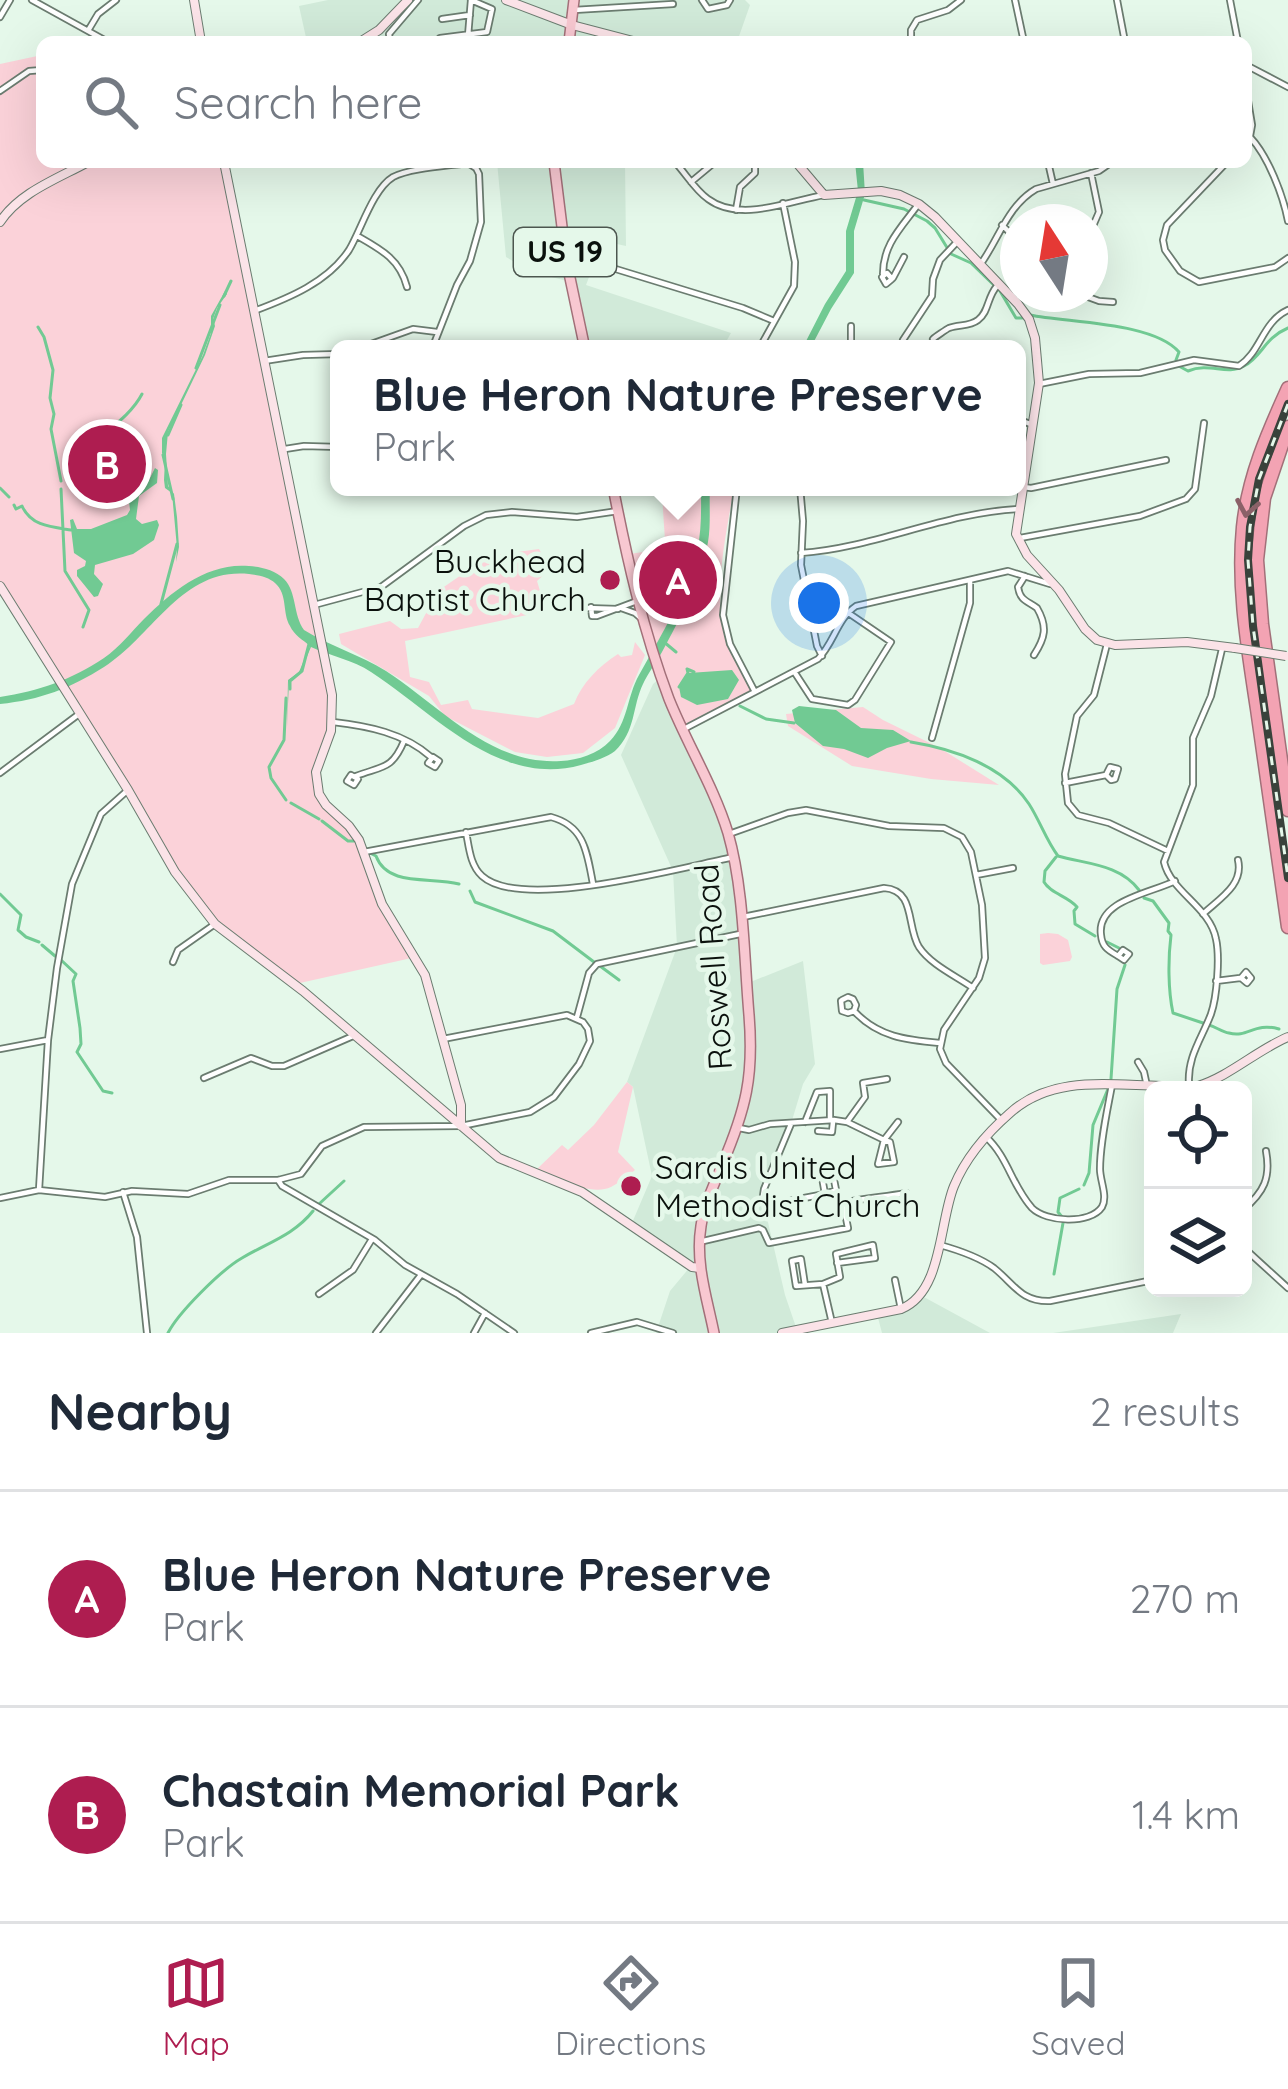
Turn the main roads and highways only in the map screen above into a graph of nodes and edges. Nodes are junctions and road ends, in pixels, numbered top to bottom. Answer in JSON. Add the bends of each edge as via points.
{"nodes":[{"id":1,"x":574,"y":5,"type":"edge"},
{"id":2,"x":570,"y":36,"type":"edge"},
{"id":3,"x":555,"y":168,"type":"edge"},
{"id":4,"x":583,"y":340,"type":"edge"},
{"id":5,"x":1286,"y":392,"type":"edge"},
{"id":6,"x":1288,"y":428,"type":"edge"},
{"id":7,"x":614,"y":496,"type":"edge"},
{"id":8,"x":1288,"y":810,"type":"edge"},
{"id":9,"x":1288,"y":927,"type":"edge"},
{"id":10,"x":712,"y":1333,"type":"edge"}],
"edges":[{"from":1,"to":2,"type":"main road"},
{"from":3,"to":4,"type":"main road","number":"US 19"},
{"from":5,"to":9,"type":"highway","one_way":true,"via":[[1248,494],[1241,577]]},
{"from":6,"to":8,"type":"highway","via":[[1264,498],[1258,576]]},
{"from":7,"to":10,"type":"main road","name":"Roswell Road","via":[[657,664],[734,857],[752,1055],[748,1092],[699,1242]]}]}
